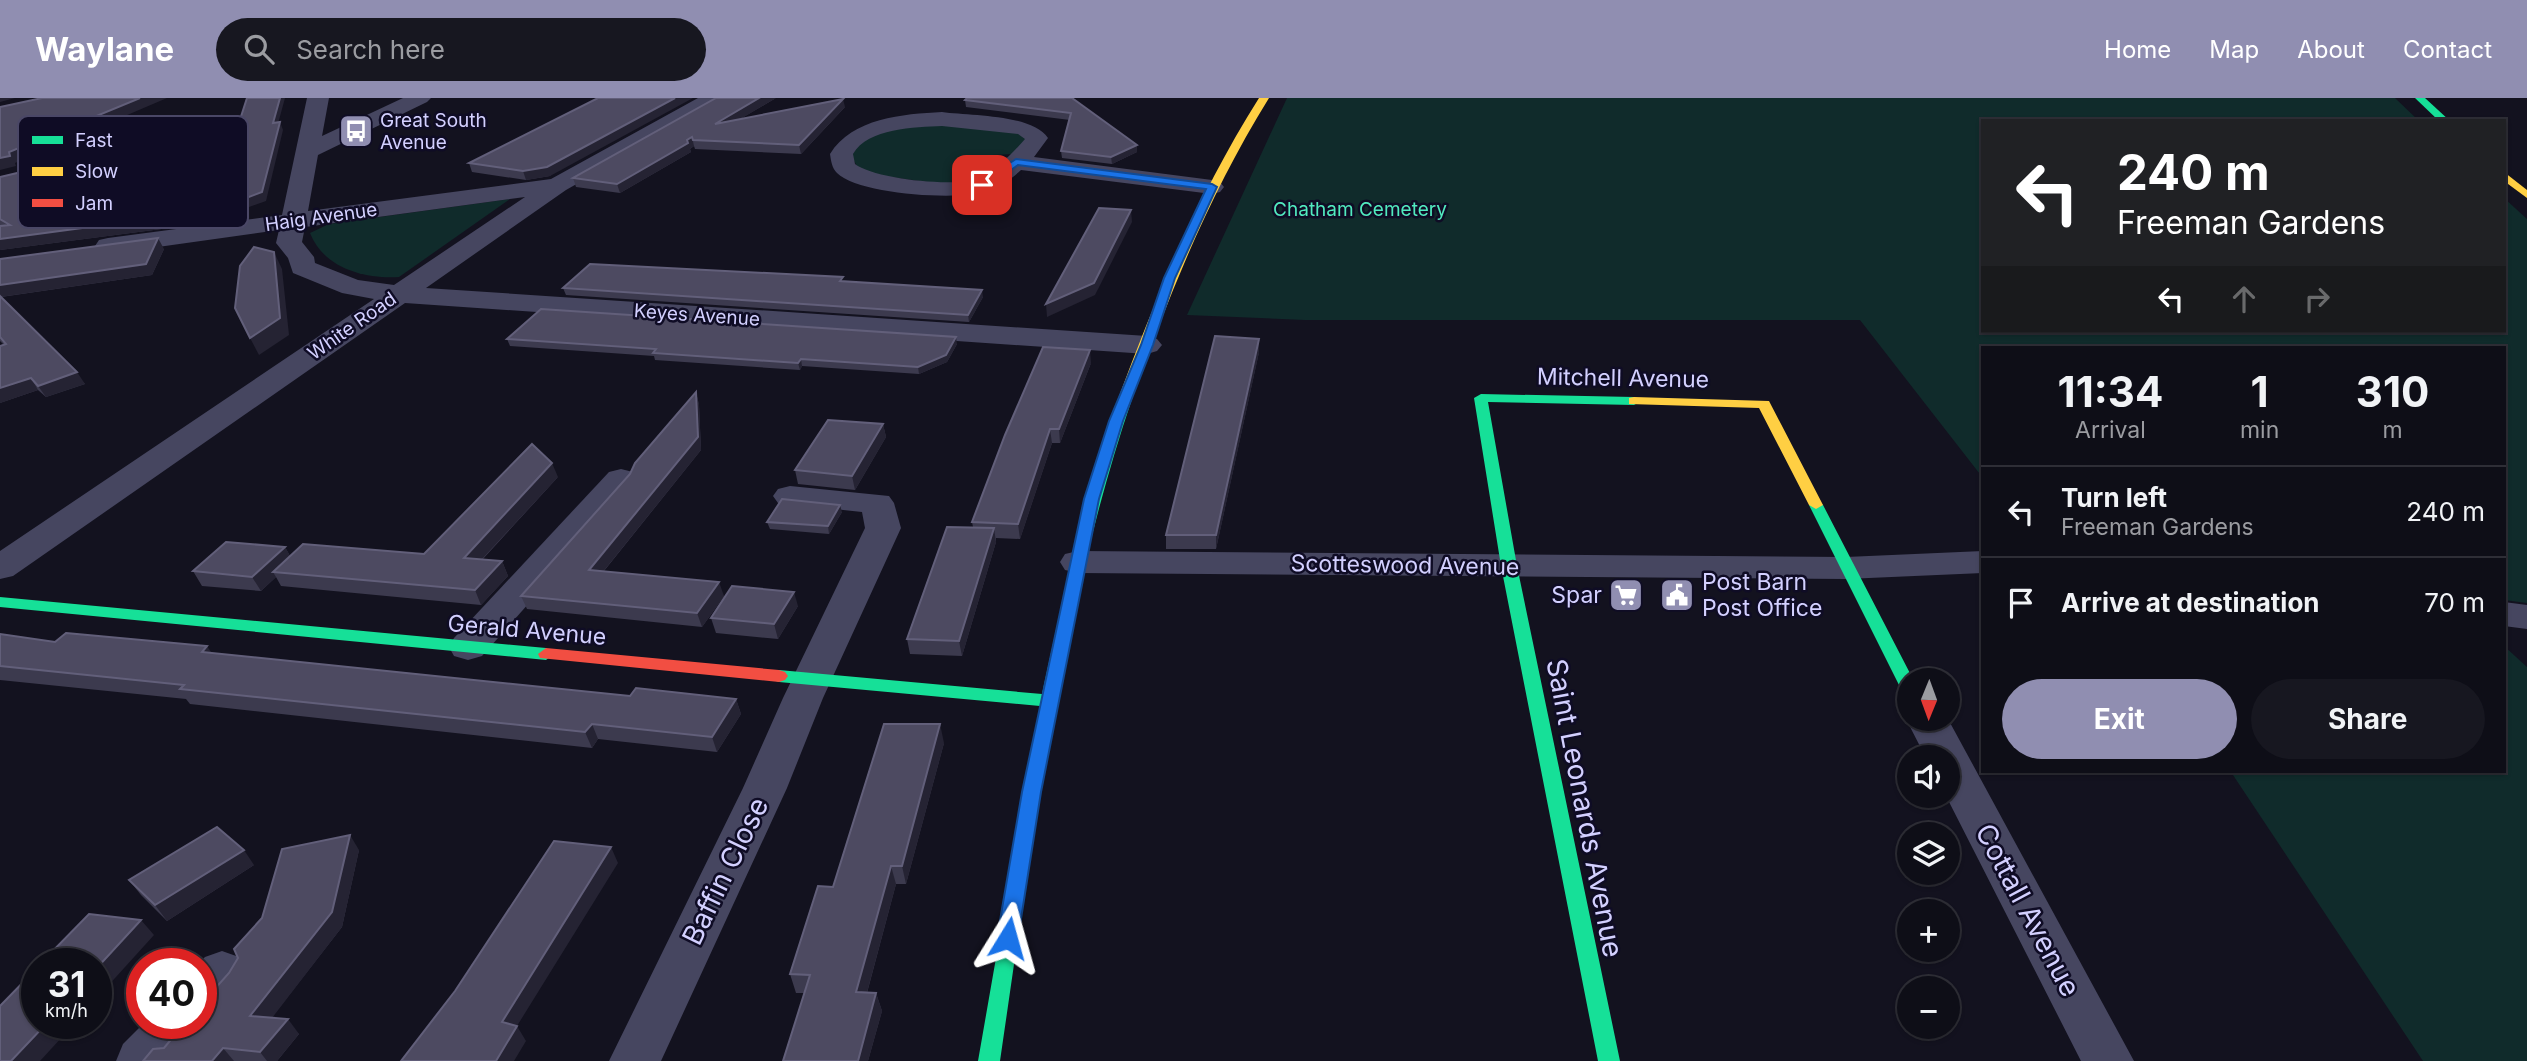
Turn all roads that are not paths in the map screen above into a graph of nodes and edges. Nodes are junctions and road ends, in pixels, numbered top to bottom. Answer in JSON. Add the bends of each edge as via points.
{"nodes":[{"id":1,"x":318,"y":98,"type":"edge"},
{"id":2,"x":420,"y":98,"type":"edge"},
{"id":3,"x":714,"y":98,"type":"edge"},
{"id":4,"x":1264,"y":98,"type":"edge"},
{"id":5,"x":2420,"y":98,"type":"edge"},
{"id":6,"x":2443,"y":119,"type":"edge"},
{"id":7,"x":308,"y":151,"type":"junction"},
{"id":8,"x":1016,"y":162,"type":"junction"},
{"id":9,"x":558,"y":185,"type":"junction"},
{"id":10,"x":1212,"y":187,"type":"junction"},
{"id":11,"x":292,"y":221,"type":"junction"},
{"id":12,"x":248,"y":227,"type":"edge"},
{"id":13,"x":241,"y":228,"type":"edge"},
{"id":14,"x":80,"y":250,"type":"edge"},
{"id":15,"x":398,"y":294,"type":"junction"},
{"id":16,"x":1147,"y":345,"type":"junction"},
{"id":17,"x":1480,"y":398,"type":"joint"},
{"id":18,"x":621,"y":479,"type":"edge"},
{"id":19,"x":790,"y":496,"type":"dead end"},
{"id":20,"x":1078,"y":562,"type":"junction"},
{"id":21,"x":1981,"y":562,"type":"edge"},
{"id":22,"x":1509,"y":566,"type":"junction"},
{"id":23,"x":0,"y":568,"type":"edge"},
{"id":24,"x":1846,"y":568,"type":"junction"},
{"id":25,"x":0,"y":603,"type":"edge"},
{"id":26,"x":2506,"y":614,"type":"edge"},
{"id":27,"x":2527,"y":617,"type":"edge"},
{"id":28,"x":468,"y":647,"type":"junction"},
{"id":29,"x":1899,"y":668,"type":"edge"},
{"id":30,"x":812,"y":680,"type":"junction"},
{"id":31,"x":1049,"y":701,"type":"junction"},
{"id":32,"x":1960,"y":783,"type":"edge"},
{"id":33,"x":162,"y":1039,"type":"edge"},
{"id":34,"x":142,"y":1061,"type":"edge"},
{"id":35,"x":635,"y":1061,"type":"edge"},
{"id":36,"x":989,"y":1061,"type":"edge"},
{"id":37,"x":1609,"y":1061,"type":"edge"},
{"id":38,"x":2108,"y":1061,"type":"edge"}],
"edges":[{"from":1,"to":7,"type":"street"},
{"from":2,"to":7,"type":"street"},
{"from":3,"to":9,"type":"street","name":"White Road"},
{"from":4,"to":10,"type":"street"},
{"from":5,"to":6,"type":"street"},
{"from":7,"to":11,"type":"street"},
{"from":8,"to":8,"type":"street","via":[[982,185],[937,189],[855,174],[845,169],[842,153],[849,143],[872,130],[906,121],[942,119],[1030,131],[1037,138]]},
{"from":8,"to":10,"type":"street"},
{"from":9,"to":11,"type":"street","name":"Haig Avenue"},
{"from":9,"to":15,"type":"street","name":"White Road"},
{"from":10,"to":16,"type":"street","via":[[1169,278]]},
{"from":11,"to":12,"type":"street","name":"Haig Avenue"},
{"from":11,"to":15,"type":"street","name":"Keyes Avenue","via":[[289,243],[301,257],[302,267],[352,287]]},
{"from":13,"to":14,"type":"street","name":"Haig Avenue"},
{"from":15,"to":16,"type":"street","name":"Keyes Avenue"},
{"from":15,"to":23,"type":"street","name":"White Road"},
{"from":16,"to":20,"type":"street","via":[[1103,460]]},
{"from":17,"to":22,"type":"street","name":"Saint Leonards Avenue"},
{"from":17,"to":24,"type":"street","name":"Mitchell Avenue","via":[[1764,404]]},
{"from":18,"to":28,"type":"street"},
{"from":19,"to":30,"type":"street","name":"Baffin Close","via":[[877,503],[883,528]]},
{"from":20,"to":22,"type":"street","name":"Scotteswood Avenue"},
{"from":20,"to":31,"type":"street"},
{"from":21,"to":24,"type":"street","name":"Scotteswood Avenue"},
{"from":22,"to":24,"type":"street","name":"Scotteswood Avenue"},
{"from":22,"to":37,"type":"street","name":"Saint Leonards Avenue"},
{"from":24,"to":29,"type":"street"},
{"from":25,"to":28,"type":"street","name":"Gerald Avenue"},
{"from":26,"to":27,"type":"street"},
{"from":28,"to":30,"type":"street","name":"Gerald Avenue"},
{"from":30,"to":31,"type":"street","name":"Gerald Avenue"},
{"from":30,"to":35,"type":"street","name":"Baffin Close"},
{"from":31,"to":36,"type":"street","via":[[1021,843]]},
{"from":32,"to":38,"type":"street","name":"Cottall Avenue"},
{"from":33,"to":34,"type":"street"}]}
